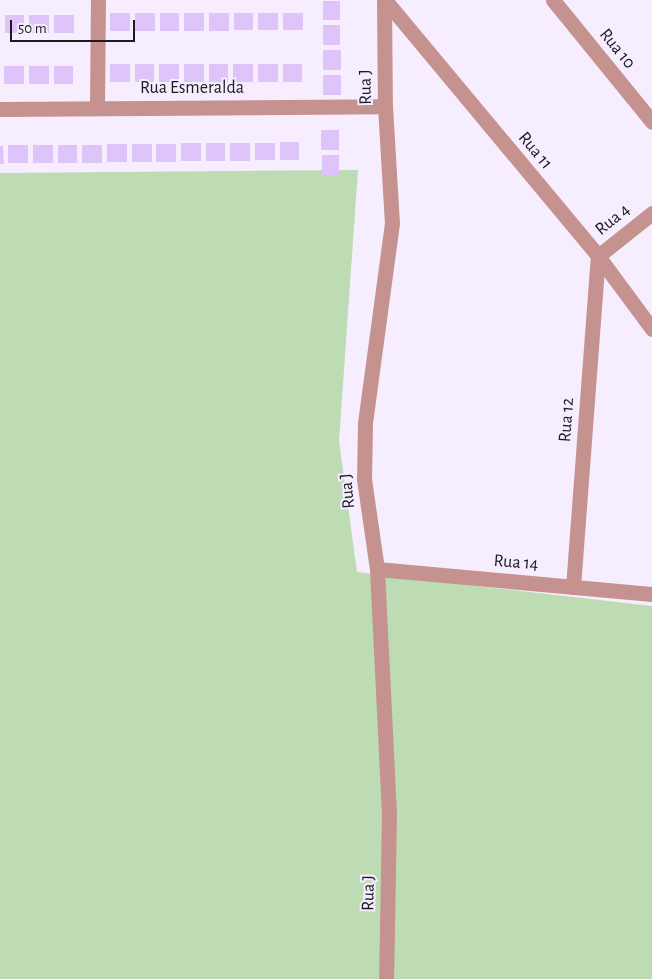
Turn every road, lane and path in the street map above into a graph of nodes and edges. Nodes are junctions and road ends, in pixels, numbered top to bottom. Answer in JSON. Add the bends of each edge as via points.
{"nodes":[{"id":1,"x":98,"y":0,"type":"edge"},
{"id":2,"x":384,"y":0,"type":"edge"},
{"id":3,"x":553,"y":0,"type":"edge"},
{"id":4,"x":385,"y":106,"type":"junction"},
{"id":5,"x":97,"y":108,"type":"junction"},
{"id":6,"x":0,"y":109,"type":"edge"},
{"id":7,"x":652,"y":122,"type":"edge"},
{"id":8,"x":652,"y":213,"type":"edge"},
{"id":9,"x":598,"y":256,"type":"junction"},
{"id":10,"x":652,"y":329,"type":"edge"},
{"id":11,"x":377,"y":569,"type":"junction"},
{"id":12,"x":573,"y":587,"type":"junction"},
{"id":13,"x":652,"y":594,"type":"edge"},
{"id":14,"x":386,"y":979,"type":"edge"}],
"edges":[{"from":1,"to":5,"type":"street"},
{"from":2,"to":4,"type":"street","name":"Rua J"},
{"from":2,"to":9,"type":"street","name":"Rua 11"},
{"from":3,"to":7,"type":"street","name":"Rua 10"},
{"from":4,"to":5,"type":"street","name":"Rua Esmeralda"},
{"from":4,"to":11,"type":"street","name":"Rua J","via":[[392,222],[365,424],[364,479]]},
{"from":5,"to":6,"type":"street","name":"Rua Esmeralda"},
{"from":8,"to":9,"type":"street","name":"Rua 4"},
{"from":9,"to":10,"type":"street","name":"Rua 11"},
{"from":9,"to":12,"type":"street","name":"Rua 12"},
{"from":11,"to":12,"type":"street","name":"Rua 14"},
{"from":11,"to":14,"type":"street","name":"Rua J","via":[[389,813]]},
{"from":12,"to":13,"type":"street","name":"Rua 14"}]}
